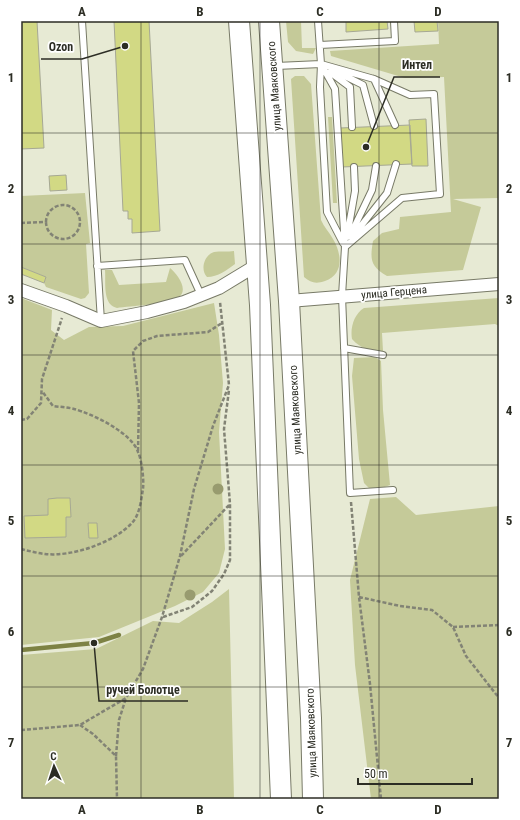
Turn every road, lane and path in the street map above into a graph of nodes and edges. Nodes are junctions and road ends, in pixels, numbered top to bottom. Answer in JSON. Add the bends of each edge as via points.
{"nodes":[{"id":1,"x":82,"y":21,"type":"edge"},
{"id":2,"x":239,"y":21,"type":"edge"},
{"id":3,"x":270,"y":21,"type":"edge"},
{"id":4,"x":318,"y":21,"type":"edge"},
{"id":5,"x":394,"y":21,"type":"edge"},
{"id":6,"x":320,"y":45,"type":"junction"},
{"id":7,"x":321,"y":64,"type":"junction"},
{"id":8,"x":272,"y":66,"type":"junction"},
{"id":9,"x":374,"y":79,"type":"junction"},
{"id":10,"x":395,"y":125,"type":"dead end"},
{"id":11,"x":374,"y":126,"type":"dead end"},
{"id":12,"x":352,"y":127,"type":"dead end"},
{"id":13,"x":396,"y":164,"type":"dead end"},
{"id":14,"x":376,"y":166,"type":"dead end"},
{"id":15,"x":354,"y":167,"type":"dead end"},
{"id":16,"x":45,"y":222,"type":"junction"},
{"id":17,"x":21,"y":223,"type":"edge"},
{"id":18,"x":345,"y":247,"type":"junction"},
{"id":19,"x":257,"y":265,"type":"junction"},
{"id":20,"x":98,"y":266,"type":"junction"},
{"id":21,"x":499,"y":284,"type":"edge"},
{"id":22,"x":219,"y":288,"type":"junction"},
{"id":23,"x":21,"y":290,"type":"edge"},
{"id":24,"x":202,"y":295,"type":"junction"},
{"id":25,"x":342,"y":296,"type":"junction"},
{"id":26,"x":289,"y":301,"type":"junction"},
{"id":27,"x":66,"y":306,"type":"junction"},
{"id":28,"x":101,"y":320,"type":"junction"},
{"id":29,"x":222,"y":323,"type":"junction"},
{"id":30,"x":344,"y":348,"type":"junction"},
{"id":31,"x":383,"y":356,"type":"dead end"},
{"id":32,"x":229,"y":385,"type":"junction"},
{"id":33,"x":42,"y":391,"type":"junction"},
{"id":34,"x":21,"y":420,"type":"edge"},
{"id":35,"x":138,"y":452,"type":"junction"},
{"id":36,"x":393,"y":490,"type":"dead end"},
{"id":37,"x":350,"y":493,"type":"junction"},
{"id":38,"x":230,"y":504,"type":"junction"},
{"id":39,"x":21,"y":549,"type":"edge"},
{"id":40,"x":180,"y":556,"type":"junction"},
{"id":41,"x":359,"y":597,"type":"junction"},
{"id":42,"x":162,"y":617,"type":"junction"},
{"id":43,"x":499,"y":625,"type":"edge"},
{"id":44,"x":453,"y":628,"type":"junction"},
{"id":45,"x":126,"y":698,"type":"junction"},
{"id":46,"x":499,"y":698,"type":"edge"},
{"id":47,"x":80,"y":725,"type":"junction"},
{"id":48,"x":21,"y":730,"type":"edge"},
{"id":49,"x":116,"y":756,"type":"junction"},
{"id":50,"x":117,"y":799,"type":"edge"},
{"id":51,"x":281,"y":799,"type":"edge"},
{"id":52,"x":313,"y":799,"type":"edge"},
{"id":53,"x":381,"y":799,"type":"edge"}],
"edges":[{"from":1,"to":20,"type":"lane"},
{"from":2,"to":19,"type":"main road"},
{"from":3,"to":8,"type":"main road","name":"улица Маяковского"},
{"from":4,"to":6,"type":"lane"},
{"from":5,"to":6,"type":"lane","via":[[395,41]]},
{"from":6,"to":7,"type":"lane"},
{"from":7,"to":8,"type":"lane"},
{"from":7,"to":9,"type":"lane"},
{"from":7,"to":11,"type":"lane","via":[[363,85]]},
{"from":7,"to":12,"type":"lane","via":[[350,87]]},
{"from":7,"to":18,"type":"lane","via":[[335,89]]},
{"from":7,"to":18,"type":"lane","via":[[327,212]]},
{"from":8,"to":26,"type":"main road","name":"улица Маяковского"},
{"from":9,"to":10,"type":"lane"},
{"from":9,"to":18,"type":"lane","via":[[410,95],[434,94],[440,194],[402,198]]},
{"from":13,"to":18,"type":"lane","via":[[387,193]]},
{"from":14,"to":18,"type":"lane","via":[[372,190]]},
{"from":15,"to":18,"type":"lane","via":[[355,191]]},
{"from":16,"to":16,"type":"path","via":[[49,233],[58,239],[74,236],[80,226],[75,210],[64,205],[53,208],[46,216]]},
{"from":16,"to":17,"type":"path"},
{"from":18,"to":25,"type":"lane"},
{"from":19,"to":22,"type":"street"},
{"from":19,"to":51,"type":"main road"},
{"from":20,"to":24,"type":"lane","via":[[185,260]]},
{"from":20,"to":28,"type":"lane"},
{"from":21,"to":25,"type":"street","name":"улица Герцена"},
{"from":22,"to":24,"type":"street"},
{"from":22,"to":29,"type":"path"},
{"from":23,"to":27,"type":"street"},
{"from":24,"to":28,"type":"street","via":[[147,312]]},
{"from":25,"to":26,"type":"street","name":"улица Герцена"},
{"from":25,"to":30,"type":"lane"},
{"from":26,"to":52,"type":"main road","name":"улица Маяковского"},
{"from":27,"to":28,"type":"street"},
{"from":27,"to":33,"type":"path","via":[[42,379]]},
{"from":29,"to":32,"type":"path"},
{"from":29,"to":35,"type":"path","via":[[208,332],[157,336],[143,341],[133,351],[139,403]]},
{"from":30,"to":31,"type":"lane"},
{"from":30,"to":37,"type":"lane"},
{"from":32,"to":38,"type":"path","via":[[224,429]]},
{"from":32,"to":40,"type":"path","via":[[213,426],[194,489]]},
{"from":33,"to":34,"type":"path","via":[[41,403],[27,419]]},
{"from":33,"to":35,"type":"path","via":[[53,406],[74,409],[97,418],[117,430],[131,441]]},
{"from":35,"to":39,"type":"path","via":[[143,482],[141,506],[133,522],[110,540],[72,553],[46,554]]},
{"from":36,"to":37,"type":"lane"},
{"from":37,"to":41,"type":"path"},
{"from":38,"to":40,"type":"path"},
{"from":38,"to":42,"type":"path","via":[[230,560],[224,574],[212,591],[192,607]]},
{"from":40,"to":42,"type":"path"},
{"from":41,"to":44,"type":"path","via":[[432,610]]},
{"from":41,"to":53,"type":"path"},
{"from":42,"to":45,"type":"path","via":[[143,669]]},
{"from":43,"to":44,"type":"path"},
{"from":44,"to":46,"type":"path","via":[[466,656]]},
{"from":45,"to":47,"type":"path"},
{"from":45,"to":49,"type":"path","via":[[119,720]]},
{"from":47,"to":48,"type":"path"},
{"from":47,"to":49,"type":"path"},
{"from":49,"to":50,"type":"path"}]}
